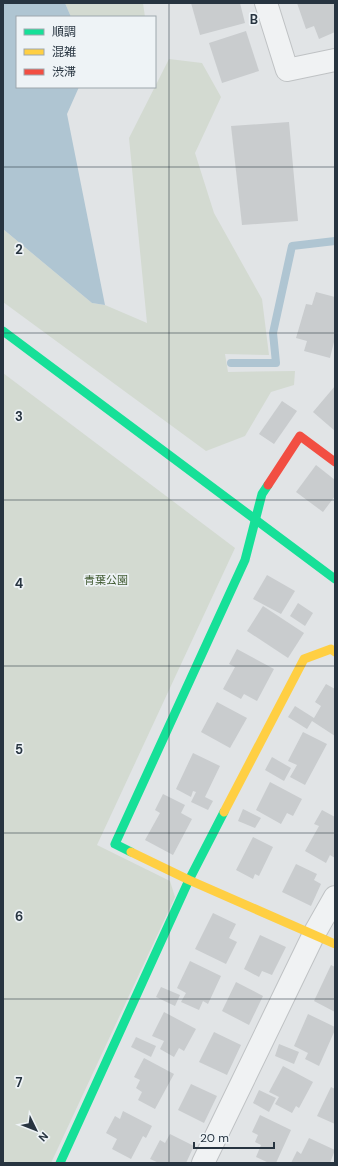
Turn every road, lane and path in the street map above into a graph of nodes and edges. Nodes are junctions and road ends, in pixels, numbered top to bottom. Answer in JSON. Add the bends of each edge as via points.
{"nodes":[{"id":1,"x":266,"y":3,"type":"edge"},
{"id":2,"x":335,"y":60,"type":"edge"},
{"id":3,"x":3,"y":331,"type":"edge"},
{"id":4,"x":335,"y":462,"type":"edge"},
{"id":5,"x":256,"y":519,"type":"junction"},
{"id":6,"x":335,"y":579,"type":"edge"},
{"id":7,"x":335,"y":652,"type":"edge"},
{"id":8,"x":189,"y":880,"type":"junction"},
{"id":9,"x":335,"y":897,"type":"edge"},
{"id":10,"x":314,"y":934,"type":"junction"},
{"id":11,"x":335,"y":944,"type":"edge"},
{"id":12,"x":60,"y":1163,"type":"edge"},
{"id":13,"x":203,"y":1163,"type":"edge"}],
"edges":[{"from":1,"to":2,"type":"street","via":[[287,70]]},
{"from":3,"to":5,"type":"street"},
{"from":4,"to":5,"type":"street","via":[[300,436],[262,494]]},
{"from":5,"to":6,"type":"street"},
{"from":5,"to":8,"type":"street","via":[[245,560],[115,844]]},
{"from":7,"to":8,"type":"street","via":[[331,649],[304,659]]},
{"from":8,"to":10,"type":"street"},
{"from":8,"to":12,"type":"street"},
{"from":9,"to":10,"type":"street"},
{"from":10,"to":11,"type":"street"},
{"from":10,"to":13,"type":"street"}]}
